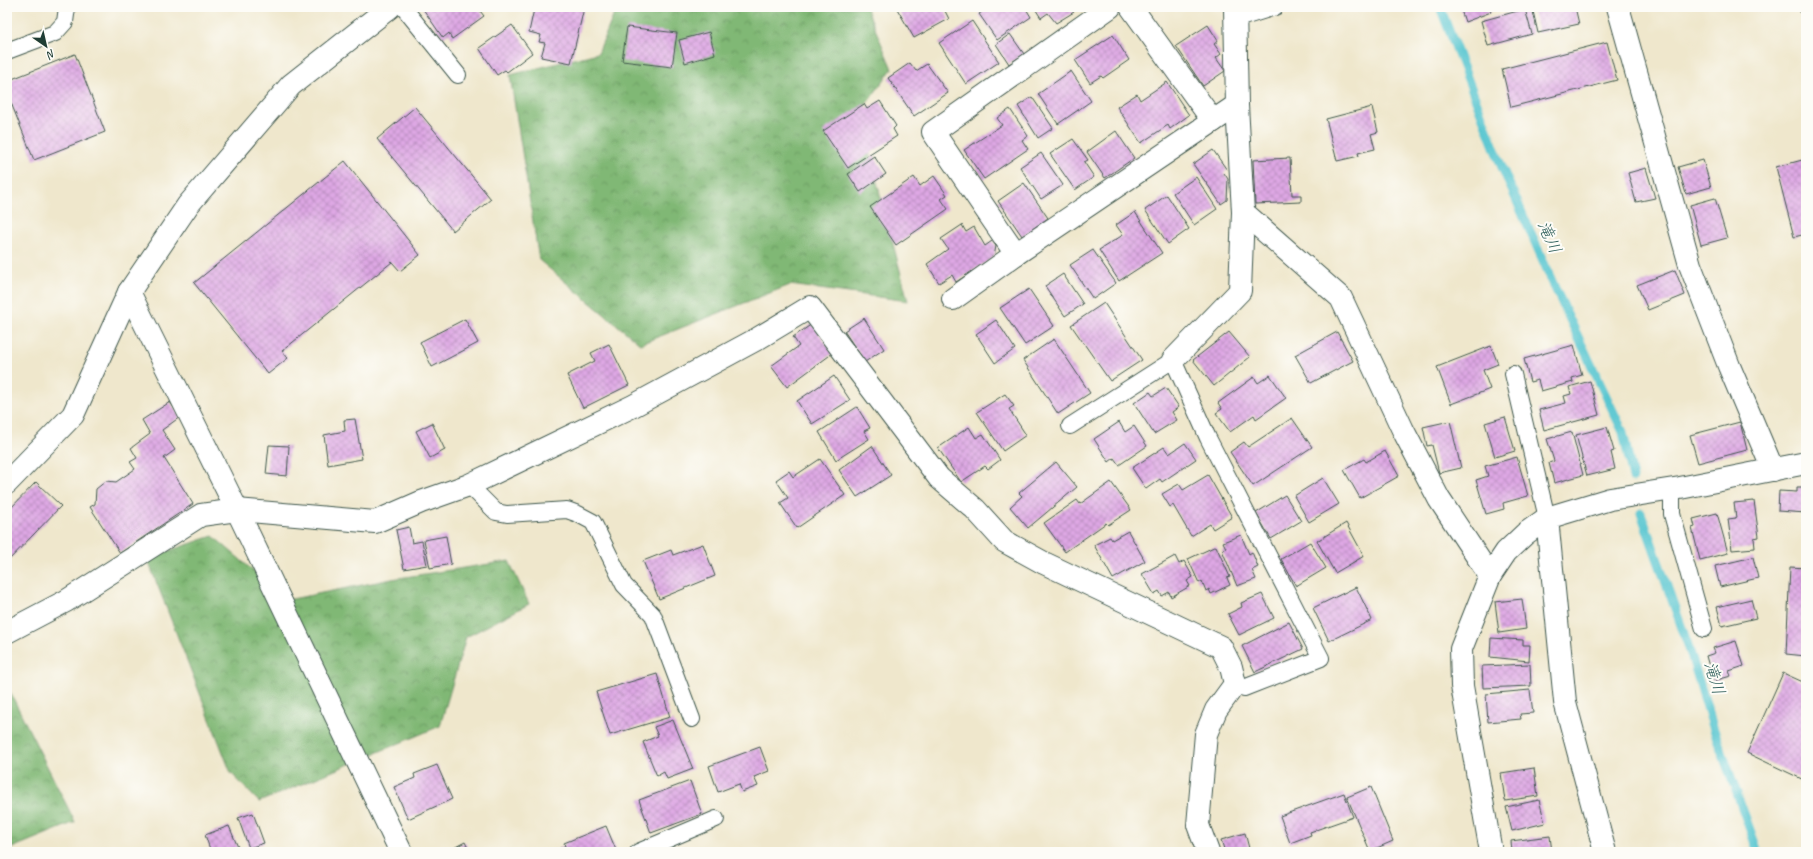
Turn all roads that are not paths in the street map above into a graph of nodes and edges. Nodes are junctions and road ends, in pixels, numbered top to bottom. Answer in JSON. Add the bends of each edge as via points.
{"nodes":[{"id":1,"x":67,"y":7,"type":"edge"},
{"id":2,"x":390,"y":7,"type":"edge"},
{"id":3,"x":403,"y":7,"type":"edge"},
{"id":4,"x":1110,"y":7,"type":"edge"},
{"id":5,"x":1130,"y":7,"type":"edge"},
{"id":6,"x":1275,"y":7,"type":"edge"},
{"id":7,"x":1618,"y":7,"type":"edge"},
{"id":8,"x":1236,"y":13,"type":"edge"},
{"id":9,"x":7,"y":51,"type":"edge"},
{"id":10,"x":458,"y":75,"type":"dead end"},
{"id":11,"x":1237,"y":105,"type":"junction"},
{"id":12,"x":1213,"y":121,"type":"junction"},
{"id":13,"x":1243,"y":212,"type":"junction"},
{"id":14,"x":1016,"y":254,"type":"junction"},
{"id":15,"x":128,"y":292,"type":"junction"},
{"id":16,"x":953,"y":299,"type":"dead end"},
{"id":17,"x":1173,"y":360,"type":"junction"},
{"id":18,"x":1513,"y":374,"type":"dead end"},
{"id":19,"x":1070,"y":426,"type":"dead end"},
{"id":20,"x":1806,"y":463,"type":"edge"},
{"id":21,"x":1773,"y":470,"type":"junction"},
{"id":22,"x":7,"y":482,"type":"edge"},
{"id":23,"x":469,"y":485,"type":"junction"},
{"id":24,"x":1672,"y":489,"type":"junction"},
{"id":25,"x":237,"y":510,"type":"junction"},
{"id":26,"x":1547,"y":518,"type":"junction"},
{"id":27,"x":1490,"y":576,"type":"junction"},
{"id":28,"x":1704,"y":629,"type":"dead end"},
{"id":29,"x":7,"y":632,"type":"edge"},
{"id":30,"x":1235,"y":684,"type":"junction"},
{"id":31,"x":692,"y":719,"type":"dead end"},
{"id":32,"x":716,"y":819,"type":"dead end"},
{"id":33,"x":400,"y":852,"type":"edge"},
{"id":34,"x":638,"y":852,"type":"edge"},
{"id":35,"x":1208,"y":852,"type":"edge"},
{"id":36,"x":1491,"y":852,"type":"edge"},
{"id":37,"x":1605,"y":852,"type":"edge"}],
"edges":[{"from":1,"to":9,"type":"lane","via":[[64,22],[55,33]]},
{"from":2,"to":15,"type":"street","via":[[291,85],[188,205]]},
{"from":3,"to":10,"type":"lane"},
{"from":4,"to":14,"type":"street","via":[[933,132]]},
{"from":5,"to":12,"type":"street"},
{"from":6,"to":8,"type":"lane"},
{"from":7,"to":21,"type":"street","via":[[1690,265]]},
{"from":8,"to":11,"type":"street"},
{"from":11,"to":12,"type":"street"},
{"from":11,"to":13,"type":"street"},
{"from":12,"to":14,"type":"street"},
{"from":13,"to":17,"type":"street","via":[[1240,291]]},
{"from":13,"to":27,"type":"street","via":[[1341,298],[1403,430],[1439,499]]},
{"from":14,"to":16,"type":"street"},
{"from":15,"to":22,"type":"street","via":[[73,416]]},
{"from":15,"to":25,"type":"street"},
{"from":17,"to":19,"type":"lane","via":[[1163,364]]},
{"from":17,"to":30,"type":"lane","via":[[1208,438],[1321,658],[1244,688]]},
{"from":18,"to":26,"type":"lane"},
{"from":20,"to":21,"type":"street"},
{"from":21,"to":24,"type":"street"},
{"from":23,"to":25,"type":"street","via":[[420,502],[375,522]]},
{"from":23,"to":30,"type":"street","via":[[633,406],[757,339],[810,307],[939,478],[975,509],[1004,541],[1044,563],[1221,647],[1231,667]]},
{"from":23,"to":31,"type":"lane","via":[[496,512],[507,514],[567,510],[593,522],[624,584],[653,615]]},
{"from":24,"to":26,"type":"street","via":[[1610,499]]},
{"from":24,"to":28,"type":"lane","via":[[1672,514]]},
{"from":25,"to":29,"type":"street","via":[[201,516],[66,601]]},
{"from":25,"to":33,"type":"street"},
{"from":26,"to":27,"type":"street","via":[[1524,534],[1506,552]]},
{"from":26,"to":37,"type":"street","via":[[1565,702]]},
{"from":27,"to":36,"type":"street","via":[[1461,649],[1462,686]]},
{"from":30,"to":35,"type":"street","via":[[1216,710],[1206,734],[1198,825]]},
{"from":32,"to":34,"type":"lane"}]}
